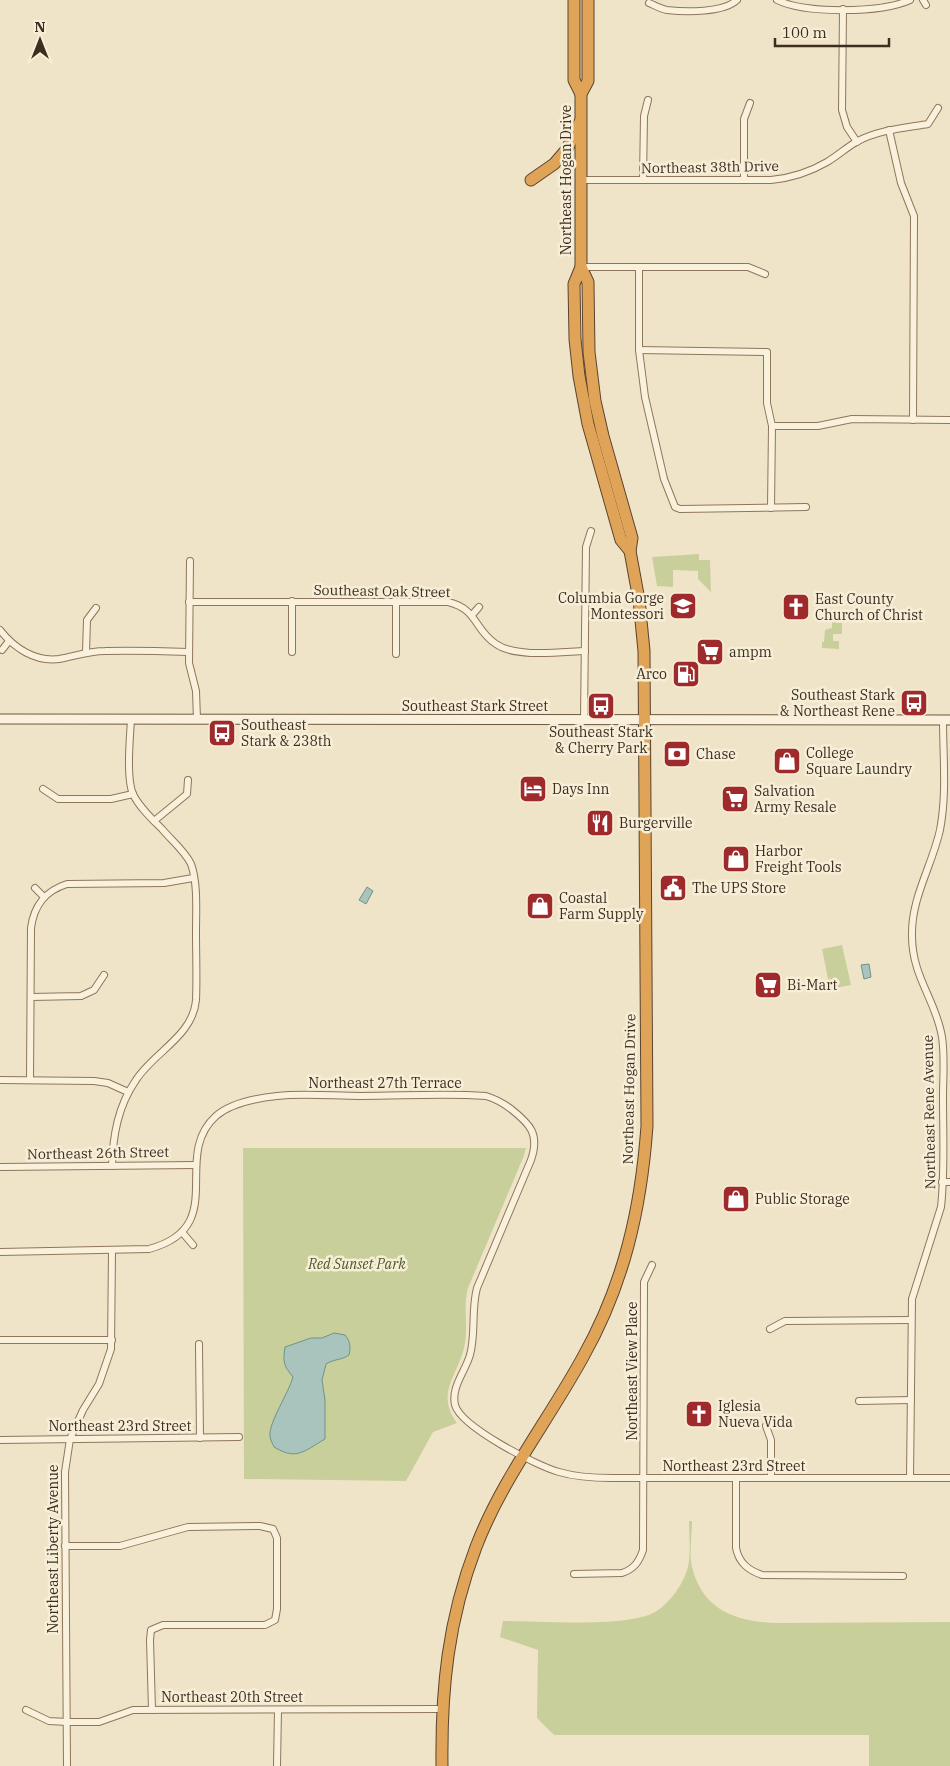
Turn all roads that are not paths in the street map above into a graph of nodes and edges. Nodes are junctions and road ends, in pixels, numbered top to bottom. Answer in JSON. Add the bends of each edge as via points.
{"nodes":[{"id":1,"x":574,"y":0,"type":"edge"},
{"id":2,"x":588,"y":0,"type":"edge"},
{"id":3,"x":737,"y":0,"type":"edge"},
{"id":4,"x":777,"y":0,"type":"edge"},
{"id":5,"x":910,"y":0,"type":"edge"},
{"id":6,"x":648,"y":3,"type":"dead end"},
{"id":7,"x":843,"y":9,"type":"junction"},
{"id":8,"x":581,"y":94,"type":"junction"},
{"id":9,"x":648,"y":100,"type":"dead end"},
{"id":10,"x":750,"y":103,"type":"dead end"},
{"id":11,"x":938,"y":108,"type":"dead end"},
{"id":12,"x":581,"y":121,"type":"junction"},
{"id":13,"x":889,"y":130,"type":"junction"},
{"id":14,"x":856,"y":142,"type":"junction"},
{"id":15,"x":531,"y":180,"type":"dead end"},
{"id":16,"x":581,"y":180,"type":"junction"},
{"id":17,"x":643,"y":180,"type":"junction"},
{"id":18,"x":744,"y":180,"type":"junction"},
{"id":19,"x":581,"y":267,"type":"junction"},
{"id":20,"x":639,"y":267,"type":"junction"},
{"id":21,"x":765,"y":274,"type":"dead end"},
{"id":22,"x":639,"y":350,"type":"junction"},
{"id":23,"x":913,"y":420,"type":"junction"},
{"id":24,"x":950,"y":420,"type":"edge"},
{"id":25,"x":772,"y":426,"type":"junction"},
{"id":26,"x":806,"y":507,"type":"dead end"},
{"id":27,"x":771,"y":508,"type":"junction"},
{"id":28,"x":591,"y":531,"type":"dead end"},
{"id":29,"x":190,"y":561,"type":"dead end"},
{"id":30,"x":190,"y":602,"type":"junction"},
{"id":31,"x":292,"y":602,"type":"junction"},
{"id":32,"x":396,"y":602,"type":"junction"},
{"id":33,"x":479,"y":607,"type":"dead end"},
{"id":34,"x":96,"y":608,"type":"dead end"},
{"id":35,"x":472,"y":615,"type":"junction"},
{"id":36,"x":0,"y":630,"type":"edge"},
{"id":37,"x":9,"y":641,"type":"junction"},
{"id":38,"x":2,"y":650,"type":"dead end"},
{"id":39,"x":585,"y":651,"type":"junction"},
{"id":40,"x":86,"y":652,"type":"junction"},
{"id":41,"x":189,"y":652,"type":"junction"},
{"id":42,"x":292,"y":652,"type":"dead end"},
{"id":43,"x":396,"y":654,"type":"dead end"},
{"id":44,"x":0,"y":719,"type":"edge"},
{"id":45,"x":131,"y":719,"type":"junction"},
{"id":46,"x":197,"y":719,"type":"junction"},
{"id":47,"x":584,"y":719,"type":"junction"},
{"id":48,"x":645,"y":720,"type":"junction"},
{"id":49,"x":947,"y":720,"type":"edge"},
{"id":50,"x":188,"y":780,"type":"dead end"},
{"id":51,"x":43,"y":789,"type":"dead end"},
{"id":52,"x":133,"y":794,"type":"junction"},
{"id":53,"x":154,"y":821,"type":"junction"},
{"id":54,"x":193,"y":878,"type":"junction"},
{"id":55,"x":35,"y":888,"type":"dead end"},
{"id":56,"x":44,"y":897,"type":"junction"},
{"id":57,"x":104,"y":976,"type":"dead end"},
{"id":58,"x":31,"y":997,"type":"junction"},
{"id":59,"x":0,"y":1080,"type":"edge"},
{"id":60,"x":30,"y":1080,"type":"junction"},
{"id":61,"x":128,"y":1092,"type":"junction"},
{"id":62,"x":526,"y":1121,"type":"joint"},
{"id":63,"x":196,"y":1165,"type":"junction"},
{"id":64,"x":112,"y":1166,"type":"junction"},
{"id":65,"x":0,"y":1167,"type":"edge"},
{"id":66,"x":942,"y":1182,"type":"junction"},
{"id":67,"x":950,"y":1182,"type":"edge"},
{"id":68,"x":182,"y":1232,"type":"junction"},
{"id":69,"x":193,"y":1245,"type":"dead end"},
{"id":70,"x":112,"y":1251,"type":"junction"},
{"id":71,"x":0,"y":1252,"type":"edge"},
{"id":72,"x":652,"y":1265,"type":"dead end"},
{"id":73,"x":911,"y":1320,"type":"junction"},
{"id":74,"x":770,"y":1329,"type":"dead end"},
{"id":75,"x":0,"y":1340,"type":"edge"},
{"id":76,"x":112,"y":1340,"type":"junction"},
{"id":77,"x":199,"y":1344,"type":"dead end"},
{"id":78,"x":911,"y":1400,"type":"junction"},
{"id":79,"x":859,"y":1401,"type":"dead end"},
{"id":80,"x":766,"y":1426,"type":"dead end"},
{"id":81,"x":240,"y":1437,"type":"dead end"},
{"id":82,"x":200,"y":1438,"type":"junction"},
{"id":83,"x":1,"y":1439,"type":"edge"},
{"id":84,"x":70,"y":1439,"type":"junction"},
{"id":85,"x":522,"y":1456,"type":"junction"},
{"id":86,"x":643,"y":1478,"type":"junction"},
{"id":87,"x":736,"y":1478,"type":"junction"},
{"id":88,"x":771,"y":1478,"type":"junction"},
{"id":89,"x":910,"y":1478,"type":"junction"},
{"id":90,"x":950,"y":1478,"type":"edge"},
{"id":91,"x":65,"y":1546,"type":"junction"},
{"id":92,"x":574,"y":1574,"type":"dead end"},
{"id":93,"x":903,"y":1576,"type":"dead end"},
{"id":94,"x":442,"y":1709,"type":"junction"},
{"id":95,"x":26,"y":1710,"type":"dead end"},
{"id":96,"x":152,"y":1710,"type":"junction"},
{"id":97,"x":278,"y":1710,"type":"junction"},
{"id":98,"x":67,"y":1722,"type":"junction"},
{"id":99,"x":67,"y":1766,"type":"edge"},
{"id":100,"x":277,"y":1766,"type":"edge"},
{"id":101,"x":442,"y":1766,"type":"edge"}],
"edges":[{"from":1,"to":8,"type":"highway","name":"Northeast Hogan Drive","via":[[574,80]]},
{"from":2,"to":8,"type":"highway","name":"Northeast Hogan Drive","via":[[588,81]]},
{"from":3,"to":6,"type":"street","via":[[717,10],[666,10]]},
{"from":4,"to":7,"type":"street","via":[[794,7]]},
{"from":5,"to":7,"type":"street","via":[[885,8]]},
{"from":7,"to":14,"type":"street","via":[[842,110]]},
{"from":8,"to":12,"type":"highway","name":"Northeast Hogan Drive"},
{"from":9,"to":17,"type":"street","via":[[644,116]]},
{"from":10,"to":18,"type":"street","via":[[744,119]]},
{"from":11,"to":13,"type":"street","name":"Northeast 38th Drive","via":[[928,124]]},
{"from":12,"to":15,"type":"highway","via":[[567,149],[554,164]]},
{"from":12,"to":16,"type":"highway","name":"Northeast Hogan Drive"},
{"from":13,"to":14,"type":"street","name":"Northeast 38th Drive"},
{"from":13,"to":23,"type":"street","via":[[901,183],[914,216]]},
{"from":14,"to":18,"type":"street","name":"Northeast 38th Drive","via":[[810,170],[786,178]]},
{"from":16,"to":17,"type":"street","name":"Northeast 38th Drive"},
{"from":16,"to":19,"type":"highway","name":"Northeast Hogan Drive"},
{"from":17,"to":18,"type":"street","name":"Northeast 38th Drive"},
{"from":19,"to":20,"type":"street"},
{"from":19,"to":48,"type":"highway","name":"Northeast Hogan Drive","via":[[574,284],[577,357],[595,452],[621,540],[630,551],[637,588],[642,627]]},
{"from":20,"to":21,"type":"street","via":[[748,267]]},
{"from":20,"to":22,"type":"street"},
{"from":22,"to":25,"type":"street","via":[[767,352]]},
{"from":22,"to":27,"type":"street","via":[[651,428],[675,507]]},
{"from":23,"to":24,"type":"street"},
{"from":23,"to":25,"type":"street","via":[[852,419],[818,426]]},
{"from":25,"to":27,"type":"street"},
{"from":26,"to":27,"type":"street"},
{"from":28,"to":39,"type":"street","via":[[586,547]]},
{"from":29,"to":30,"type":"street"},
{"from":30,"to":31,"type":"street","name":"Southeast Oak Street"},
{"from":30,"to":41,"type":"street"},
{"from":31,"to":32,"type":"street","name":"Southeast Oak Street"},
{"from":31,"to":42,"type":"street"},
{"from":32,"to":35,"type":"street","name":"Southeast Oak Street","via":[[448,602],[465,608]]},
{"from":32,"to":43,"type":"street"},
{"from":33,"to":35,"type":"street"},
{"from":34,"to":40,"type":"street","via":[[87,620]]},
{"from":35,"to":39,"type":"street","name":"Southeast Oak Street","via":[[488,638],[512,652]]},
{"from":36,"to":37,"type":"street"},
{"from":37,"to":38,"type":"street"},
{"from":37,"to":40,"type":"street","via":[[27,654],[44,658],[57,659]]},
{"from":39,"to":47,"type":"street"},
{"from":40,"to":41,"type":"street"},
{"from":41,"to":46,"type":"street"},
{"from":44,"to":45,"type":"main road","name":"Southeast Stark Street"},
{"from":45,"to":46,"type":"main road","name":"Southeast Stark Street"},
{"from":45,"to":52,"type":"street","via":[[130,780]]},
{"from":46,"to":47,"type":"main road","name":"Southeast Stark Street"},
{"from":47,"to":48,"type":"main road","name":"Southeast Stark Street"},
{"from":48,"to":49,"type":"main road","name":"Southeast Stark Street"},
{"from":48,"to":85,"type":"highway","name":"Northeast Hogan Drive","via":[[646,1126],[639,1200],[626,1256],[603,1317],[583,1357]]},
{"from":49,"to":66,"type":"street","name":"Northeast Rene Avenue","via":[[942,817],[916,904],[912,933],[914,960],[942,1038]]},
{"from":50,"to":53,"type":"street","via":[[187,794]]},
{"from":51,"to":52,"type":"street","via":[[58,799],[111,799]]},
{"from":52,"to":53,"type":"street"},
{"from":53,"to":54,"type":"street","via":[[184,853],[191,864]]},
{"from":54,"to":56,"type":"street","via":[[164,882],[67,884]]},
{"from":54,"to":61,"type":"street","via":[[194,1011],[186,1028],[145,1068]]},
{"from":55,"to":56,"type":"street"},
{"from":56,"to":58,"type":"street","via":[[35,910],[31,928]]},
{"from":57,"to":58,"type":"street","via":[[94,990],[81,996]]},
{"from":58,"to":60,"type":"street"},
{"from":59,"to":60,"type":"street"},
{"from":60,"to":61,"type":"street","via":[[94,1080]]},
{"from":61,"to":64,"type":"street","via":[[116,1125]]},
{"from":62,"to":63,"type":"street","name":"Northeast 27th Terrace","via":[[500,1101],[480,1096],[280,1096],[238,1104],[223,1111],[210,1123],[201,1139]]},
{"from":62,"to":85,"type":"street","name":"Northeast 23rd Street","via":[[533,1135],[533,1152],[476,1288],[473,1344],[454,1394],[455,1406],[463,1418]]},
{"from":63,"to":64,"type":"street","name":"Northeast 26th Street"},
{"from":63,"to":68,"type":"street","via":[[195,1209]]},
{"from":64,"to":65,"type":"street","name":"Northeast 26th Street"},
{"from":66,"to":67,"type":"street"},
{"from":66,"to":73,"type":"street","name":"Northeast Rene Avenue","via":[[941,1207],[915,1286]]},
{"from":68,"to":69,"type":"street"},
{"from":68,"to":70,"type":"street","via":[[149,1250]]},
{"from":70,"to":71,"type":"street"},
{"from":70,"to":76,"type":"street","name":"Northeast Liberty Avenue"},
{"from":72,"to":86,"type":"street","name":"Northeast View Place","via":[[644,1282]]},
{"from":73,"to":74,"type":"street","via":[[785,1321]]},
{"from":73,"to":78,"type":"street","name":"Northeast Rene Avenue"},
{"from":75,"to":76,"type":"street"},
{"from":76,"to":84,"type":"street","name":"Northeast Liberty Avenue","via":[[104,1374]]},
{"from":77,"to":82,"type":"street"},
{"from":78,"to":79,"type":"street"},
{"from":78,"to":89,"type":"street","name":"Northeast Rene Avenue"},
{"from":80,"to":88,"type":"street","via":[[771,1440]]},
{"from":81,"to":82,"type":"street","name":"Northeast 23rd Street"},
{"from":82,"to":84,"type":"street","name":"Northeast 23rd Street"},
{"from":83,"to":84,"type":"street","name":"Northeast 23rd Street"},
{"from":84,"to":91,"type":"street","name":"Northeast Liberty Avenue","via":[[64,1472]]},
{"from":85,"to":86,"type":"street","name":"Northeast 23rd Street","via":[[576,1476]]},
{"from":85,"to":94,"type":"highway","name":"Northeast Hogan Drive","via":[[487,1521],[467,1572],[452,1630]]},
{"from":86,"to":87,"type":"street","name":"Northeast 23rd Street"},
{"from":86,"to":92,"type":"street","name":"Northeast View Place","via":[[643,1550],[636,1566],[622,1573]]},
{"from":87,"to":88,"type":"street","name":"Northeast 23rd Street"},
{"from":87,"to":93,"type":"street","via":[[736,1548],[738,1557],[752,1572],[762,1575]]},
{"from":88,"to":89,"type":"street","name":"Northeast 23rd Street"},
{"from":89,"to":90,"type":"street","name":"Northeast 23rd Street"},
{"from":91,"to":96,"type":"street","via":[[124,1545],[194,1527],[260,1526],[273,1529],[277,1538],[275,1620],[265,1625],[163,1625],[151,1630]]},
{"from":91,"to":98,"type":"street","name":"Northeast Liberty Avenue"},
{"from":94,"to":97,"type":"street","name":"Northeast 20th Street"},
{"from":94,"to":101,"type":"highway","name":"Northeast Hogan Drive"},
{"from":95,"to":98,"type":"street","name":"Northeast 20th Street","via":[[49,1721]]},
{"from":96,"to":97,"type":"street","name":"Northeast 20th Street"},
{"from":96,"to":98,"type":"street","name":"Northeast 20th Street","via":[[126,1712],[99,1722]]},
{"from":97,"to":100,"type":"street"},
{"from":98,"to":99,"type":"street","name":"Northeast Liberty Avenue"}]}
